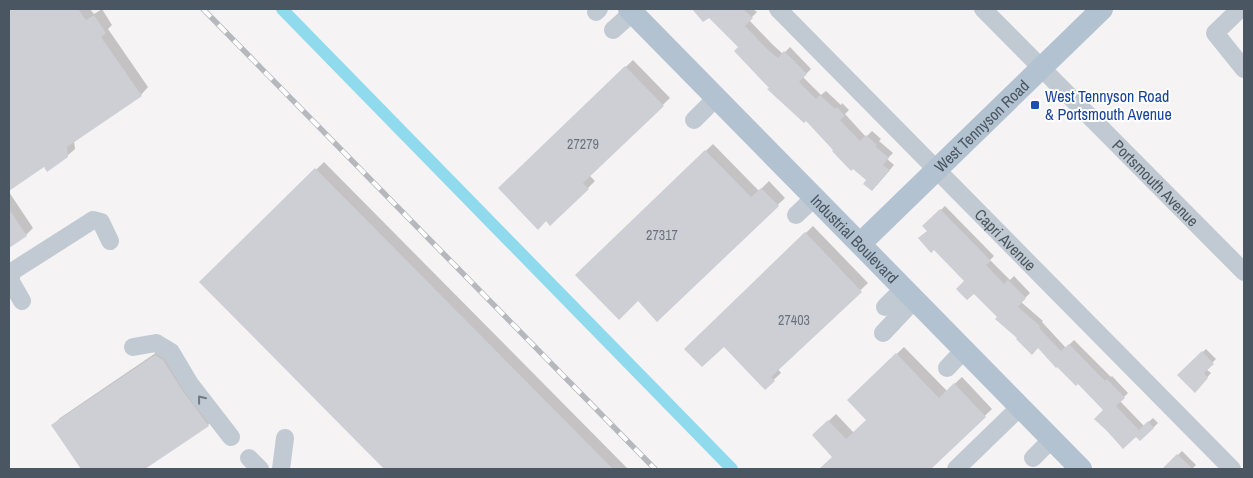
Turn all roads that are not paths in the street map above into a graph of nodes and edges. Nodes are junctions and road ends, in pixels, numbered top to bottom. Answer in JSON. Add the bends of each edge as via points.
{"nodes":[{"id":1,"x":778,"y":9,"type":"edge"},
{"id":2,"x":983,"y":9,"type":"edge"},
{"id":3,"x":1102,"y":9,"type":"edge"},
{"id":4,"x":1240,"y":9,"type":"edge"},
{"id":5,"x":631,"y":10,"type":"edge"},
{"id":6,"x":613,"y":30,"type":"dead end"},
{"id":7,"x":1041,"y":68,"type":"junction"},
{"id":8,"x":1244,"y":69,"type":"edge"},
{"id":9,"x":717,"y":97,"type":"junction"},
{"id":10,"x":694,"y":120,"type":"dead end"},
{"id":11,"x":936,"y":170,"type":"junction"},
{"id":12,"x":815,"y":197,"type":"junction"},
{"id":13,"x":796,"y":215,"type":"dead end"},
{"id":14,"x":110,"y":241,"type":"dead end"},
{"id":15,"x":861,"y":243,"type":"junction"},
{"id":16,"x":1244,"y":272,"type":"edge"},
{"id":17,"x":910,"y":294,"type":"junction"},
{"id":18,"x":22,"y":301,"type":"dead end"},
{"id":19,"x":885,"y":307,"type":"dead end"},
{"id":20,"x":883,"y":333,"type":"dead end"},
{"id":21,"x":133,"y":347,"type":"dead end"},
{"id":22,"x":964,"y":350,"type":"junction"},
{"id":23,"x":946,"y":368,"type":"dead end"},
{"id":24,"x":1020,"y":407,"type":"junction"},
{"id":25,"x":231,"y":437,"type":"dead end"},
{"id":26,"x":285,"y":438,"type":"dead end"},
{"id":27,"x":1052,"y":439,"type":"junction"},
{"id":28,"x":1033,"y":458,"type":"dead end"},
{"id":29,"x":281,"y":469,"type":"edge"},
{"id":30,"x":956,"y":469,"type":"edge"},
{"id":31,"x":1081,"y":469,"type":"edge"},
{"id":32,"x":1232,"y":469,"type":"edge"}],
"edges":[{"from":1,"to":11,"type":"street","name":"Capri Avenue"},
{"from":2,"to":7,"type":"street","name":"Portsmouth Avenue"},
{"from":3,"to":7,"type":"main road","name":"West Tennyson Road"},
{"from":4,"to":8,"type":"street","via":[[1214,33]]},
{"from":5,"to":6,"type":"street"},
{"from":5,"to":9,"type":"main road","name":"Industrial Boulevard"},
{"from":7,"to":11,"type":"main road","name":"West Tennyson Road"},
{"from":7,"to":16,"type":"street","name":"Portsmouth Avenue"},
{"from":9,"to":10,"type":"street"},
{"from":9,"to":12,"type":"main road","name":"Industrial Boulevard"},
{"from":11,"to":15,"type":"main road","name":"West Tennyson Road"},
{"from":11,"to":32,"type":"street","name":"Capri Avenue"},
{"from":12,"to":13,"type":"street"},
{"from":12,"to":15,"type":"main road","name":"Industrial Boulevard"},
{"from":14,"to":18,"type":"street","via":[[100,222],[92,220],[13,272],[10,280]]},
{"from":15,"to":17,"type":"main road","name":"Industrial Boulevard"},
{"from":17,"to":19,"type":"street"},
{"from":17,"to":20,"type":"street"},
{"from":17,"to":22,"type":"main road","name":"Industrial Boulevard"},
{"from":25,"to":21,"type":"street","one_way":true,"via":[[170,352],[156,343]]},
{"from":22,"to":23,"type":"street"},
{"from":22,"to":24,"type":"main road","name":"Industrial Boulevard"},
{"from":24,"to":27,"type":"main road","name":"Industrial Boulevard"},
{"from":24,"to":30,"type":"street"},
{"from":26,"to":29,"type":"street"},
{"from":27,"to":28,"type":"street"},
{"from":27,"to":31,"type":"main road","name":"Industrial Boulevard"}]}
